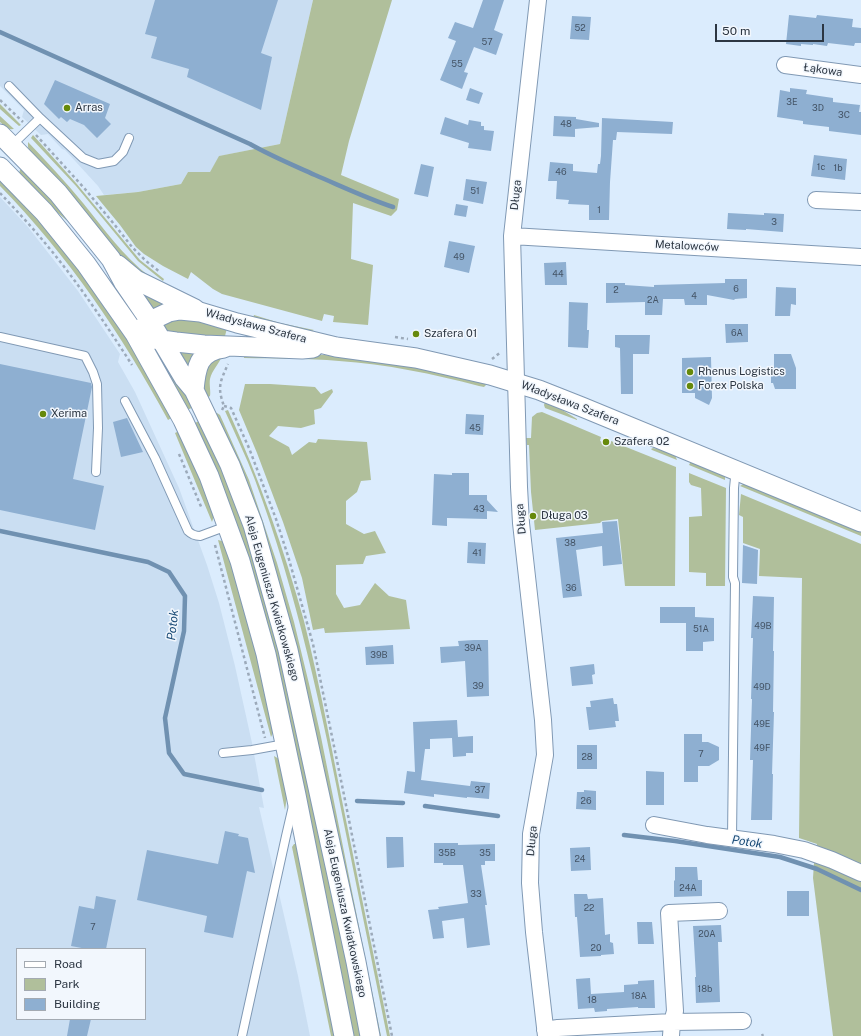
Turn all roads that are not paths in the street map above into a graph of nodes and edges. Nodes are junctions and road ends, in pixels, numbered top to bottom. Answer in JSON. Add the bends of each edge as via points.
{"nodes":[{"id":1,"x":538,"y":0,"type":"edge"},
{"id":2,"x":785,"y":65,"type":"dead end"},
{"id":3,"x":861,"y":75,"type":"edge"},
{"id":4,"x":10,"y":86,"type":"dead end"},
{"id":5,"x":40,"y":118,"type":"junction"},
{"id":6,"x":129,"y":138,"type":"dead end"},
{"id":7,"x":4,"y":146,"type":"edge"},
{"id":8,"x":0,"y":166,"type":"edge"},
{"id":9,"x":816,"y":200,"type":"dead end"},
{"id":10,"x":861,"y":202,"type":"edge"},
{"id":11,"x":512,"y":236,"type":"junction"},
{"id":12,"x":861,"y":257,"type":"edge"},
{"id":13,"x":111,"y":259,"type":"junction"},
{"id":14,"x":200,"y":312,"type":"junction"},
{"id":15,"x":150,"y":321,"type":"junction"},
{"id":16,"x":135,"y":334,"type":"junction"},
{"id":17,"x":0,"y":337,"type":"edge"},
{"id":18,"x":162,"y":340,"type":"junction"},
{"id":19,"x":336,"y":347,"type":"junction"},
{"id":20,"x":233,"y":354,"type":"junction"},
{"id":21,"x":516,"y":382,"type":"junction"},
{"id":22,"x":194,"y":390,"type":"junction"},
{"id":23,"x":125,"y":401,"type":"dead end"},
{"id":24,"x":737,"y":471,"type":"junction"},
{"id":25,"x":96,"y":472,"type":"dead end"},
{"id":26,"x":861,"y":522,"type":"edge"},
{"id":27,"x":219,"y":529,"type":"junction"},
{"id":28,"x":277,"y":746,"type":"junction"},
{"id":29,"x":223,"y":753,"type":"dead end"},
{"id":30,"x":296,"y":795,"type":"junction"},
{"id":31,"x":654,"y":825,"type":"dead end"},
{"id":32,"x":732,"y":838,"type":"junction"},
{"id":33,"x":861,"y":873,"type":"edge"},
{"id":34,"x":718,"y":912,"type":"dead end"},
{"id":35,"x":743,"y":1021,"type":"dead end"},
{"id":36,"x":672,"y":1029,"type":"edge"},
{"id":37,"x":546,"y":1033,"type":"edge"},
{"id":38,"x":242,"y":1036,"type":"edge"},
{"id":39,"x":344,"y":1036,"type":"edge"},
{"id":40,"x":370,"y":1036,"type":"edge"}],
"edges":[{"from":1,"to":11,"type":"street","name":"Długa"},
{"from":2,"to":3,"type":"street","name":"Łąkowa"},
{"from":4,"to":5,"type":"lane"},
{"from":5,"to":6,"type":"lane","via":[[83,158],[98,164],[114,161],[123,152]]},
{"from":5,"to":7,"type":"lane"},
{"from":7,"to":13,"type":"street","name":"Aleja Eugeniusza Kwiatkowskiego","via":[[58,193]]},
{"from":8,"to":16,"type":"street","name":"Aleja Eugeniusza Kwiatkowskiego","via":[[44,212],[82,258]]},
{"from":9,"to":10,"type":"street"},
{"from":11,"to":12,"type":"street","name":"Metalowców"},
{"from":11,"to":21,"type":"street","name":"Długa"},
{"from":13,"to":14,"type":"street","name":"Władysława Szafera","via":[[136,280]]},
{"from":13,"to":15,"type":"street","name":"Aleja Eugeniusza Kwiatkowskiego"},
{"from":14,"to":15,"type":"street","name":"Władysława Szafera","via":[[180,310]]},
{"from":14,"to":19,"type":"street","name":"Władysława Szafera"},
{"from":15,"to":16,"type":"street","name":"Władysława Szafera"},
{"from":15,"to":18,"type":"street","name":"Aleja Eugeniusza Kwiatkowskiego"},
{"from":16,"to":18,"type":"street","name":"Władysława Szafera"},
{"from":16,"to":27,"type":"street","name":"Aleja Eugeniusza Kwiatkowskiego","via":[[183,420],[209,476]]},
{"from":17,"to":25,"type":"lane","via":[[85,356],[97,384]]},
{"from":18,"to":20,"type":"street","name":"Władysława Szafera","via":[[204,345]]},
{"from":18,"to":22,"type":"street","name":"Aleja Eugeniusza Kwiatkowskiego"},
{"from":19,"to":20,"type":"street","name":"Władysława Szafera"},
{"from":19,"to":21,"type":"street","name":"Władysława Szafera","via":[[416,358]]},
{"from":20,"to":22,"type":"street","name":"Władysława Szafera","via":[[220,348],[206,353],[198,364]]},
{"from":21,"to":24,"type":"street","name":"Władysława Szafera"},
{"from":21,"to":37,"type":"street","name":"Długa","via":[[521,523],[545,755],[531,834],[530,883]]},
{"from":22,"to":40,"type":"street","name":"Aleja Eugeniusza Kwiatkowskiego","via":[[230,465],[253,525],[288,650]]},
{"from":23,"to":27,"type":"lane","via":[[155,458],[188,531],[200,536]]},
{"from":24,"to":26,"type":"street","name":"Władysława Szafera"},
{"from":24,"to":32,"type":"lane","via":[[734,483],[733,520]]},
{"from":27,"to":28,"type":"street","name":"Aleja Eugeniusza Kwiatkowskiego","via":[[240,561],[266,654]]},
{"from":28,"to":29,"type":"lane"},
{"from":28,"to":30,"type":"street","name":"Aleja Eugeniusza Kwiatkowskiego"},
{"from":30,"to":38,"type":"lane"},
{"from":30,"to":39,"type":"street","name":"Aleja Eugeniusza Kwiatkowskiego"},
{"from":31,"to":32,"type":"street"},
{"from":32,"to":33,"type":"street","via":[[804,850]]},
{"from":34,"to":36,"type":"street","via":[[669,913],[675,1011]]},
{"from":35,"to":36,"type":"street"},
{"from":36,"to":37,"type":"street","via":[[558,1028]]}]}
